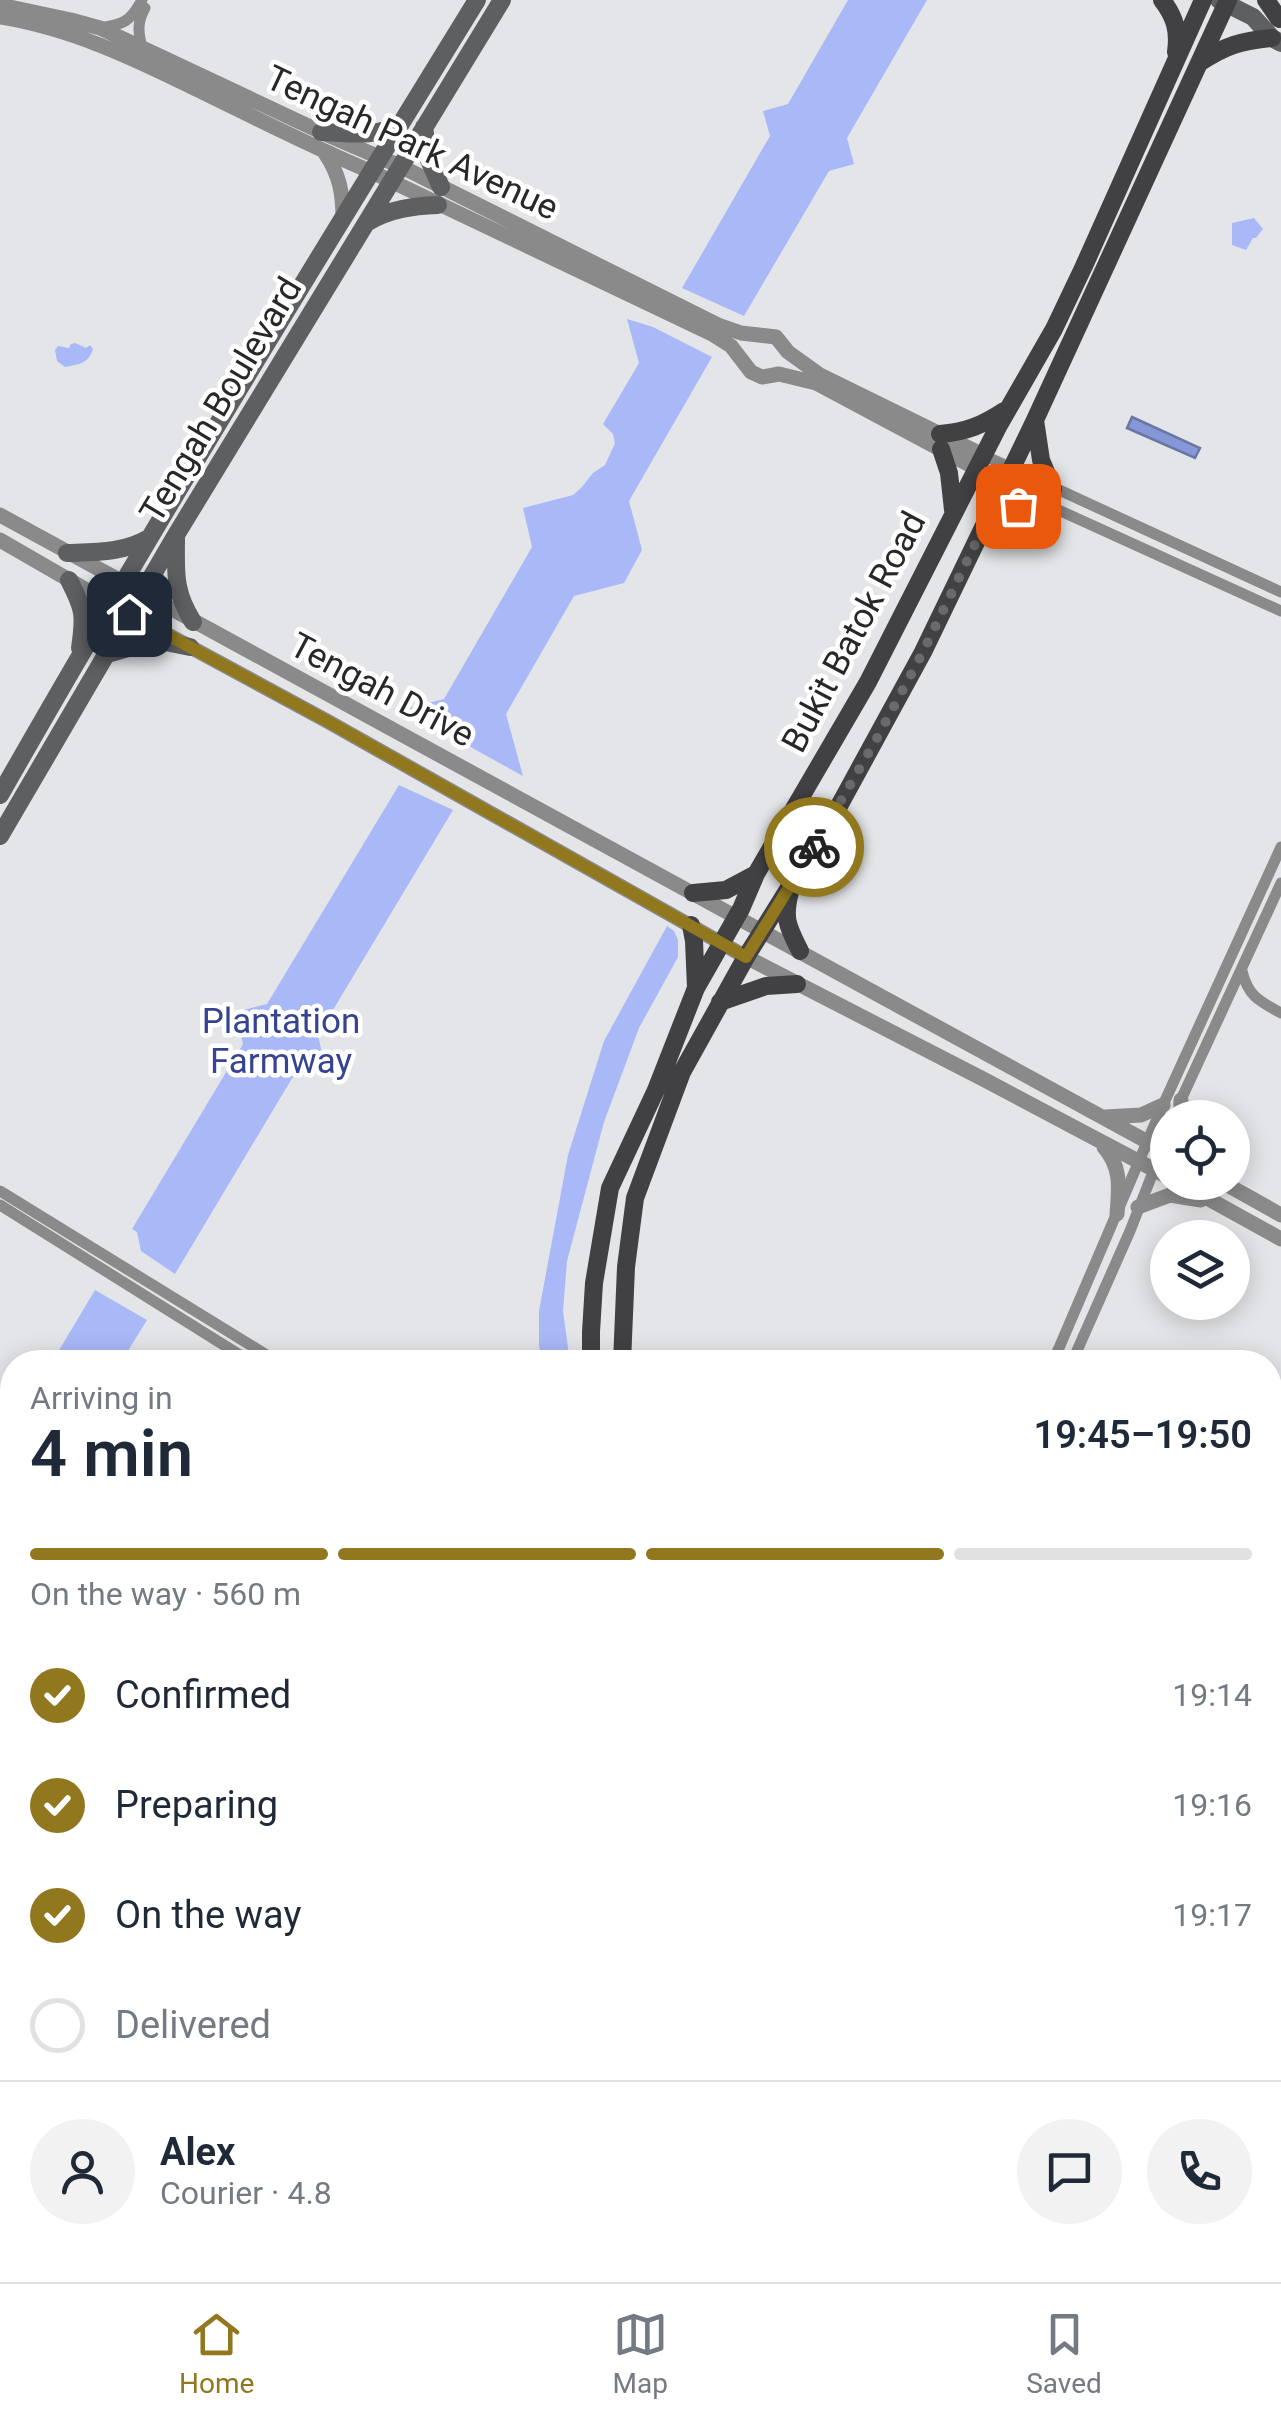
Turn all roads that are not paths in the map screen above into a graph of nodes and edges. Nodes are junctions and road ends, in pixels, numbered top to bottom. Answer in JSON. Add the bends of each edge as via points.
{"nodes":[{"id":1,"x":146,"y":0,"type":"edge"},
{"id":2,"x":477,"y":0,"type":"edge"},
{"id":3,"x":502,"y":0,"type":"edge"},
{"id":4,"x":1162,"y":0,"type":"edge"},
{"id":5,"x":1203,"y":0,"type":"edge"},
{"id":6,"x":1266,"y":0,"type":"edge"},
{"id":7,"x":1228,"y":1,"type":"edge"},
{"id":8,"x":0,"y":5,"type":"edge"},
{"id":9,"x":0,"y":17,"type":"edge"},
{"id":10,"x":1280,"y":19,"type":"edge"},
{"id":11,"x":100,"y":28,"type":"junction"},
{"id":12,"x":1277,"y":40,"type":"edge"},
{"id":13,"x":142,"y":48,"type":"junction"},
{"id":14,"x":1197,"y":64,"type":"junction"},
{"id":15,"x":1174,"y":68,"type":"junction"},
{"id":16,"x":401,"y":124,"type":"junction"},
{"id":17,"x":424,"y":127,"type":"junction"},
{"id":18,"x":321,"y":132,"type":"junction"},
{"id":19,"x":325,"y":152,"type":"junction"},
{"id":20,"x":376,"y":164,"type":"junction"},
{"id":21,"x":397,"y":175,"type":"junction"},
{"id":22,"x":440,"y":196,"type":"junction"},
{"id":23,"x":342,"y":220,"type":"junction"},
{"id":24,"x":368,"y":222,"type":"junction"},
{"id":25,"x":788,"y":352,"type":"junction"},
{"id":26,"x":779,"y":374,"type":"junction"},
{"id":27,"x":1009,"y":408,"type":"junction"},
{"id":28,"x":1035,"y":420,"type":"junction"},
{"id":29,"x":941,"y":442,"type":"junction"},
{"id":30,"x":980,"y":462,"type":"junction"},
{"id":31,"x":1008,"y":476,"type":"junction"},
{"id":32,"x":1048,"y":496,"type":"junction"},
{"id":33,"x":0,"y":515,"type":"edge"},
{"id":34,"x":953,"y":516,"type":"junction"},
{"id":35,"x":981,"y":532,"type":"junction"},
{"id":36,"x":176,"y":535,"type":"junction"},
{"id":37,"x":151,"y":537,"type":"junction"},
{"id":38,"x":0,"y":540,"type":"edge"},
{"id":39,"x":67,"y":553,"type":"junction"},
{"id":40,"x":69,"y":580,"type":"junction"},
{"id":41,"x":122,"y":583,"type":"junction"},
{"id":42,"x":1281,"y":592,"type":"edge"},
{"id":43,"x":141,"y":594,"type":"junction"},
{"id":44,"x":109,"y":603,"type":"junction"},
{"id":45,"x":1281,"y":611,"type":"edge"},
{"id":46,"x":129,"y":614,"type":"junction"},
{"id":47,"x":193,"y":622,"type":"junction"},
{"id":48,"x":190,"y":647,"type":"junction"},
{"id":49,"x":106,"y":654,"type":"junction"},
{"id":50,"x":78,"y":658,"type":"junction"},
{"id":51,"x":868,"y":682,"type":"junction"},
{"id":52,"x":898,"y":698,"type":"junction"},
{"id":53,"x":0,"y":795,"type":"edge"},
{"id":54,"x":799,"y":801,"type":"junction"},
{"id":55,"x":833,"y":818,"type":"junction"},
{"id":56,"x":0,"y":836,"type":"edge"},
{"id":57,"x":1281,"y":846,"type":"edge"},
{"id":58,"x":756,"y":874,"type":"junction"},
{"id":59,"x":792,"y":882,"type":"junction"},
{"id":60,"x":1281,"y":882,"type":"edge"},
{"id":61,"x":693,"y":893,"type":"junction"},
{"id":62,"x":736,"y":918,"type":"junction"},
{"id":63,"x":691,"y":925,"type":"junction"},
{"id":64,"x":762,"y":931,"type":"junction"},
{"id":65,"x":721,"y":944,"type":"junction"},
{"id":66,"x":800,"y":951,"type":"junction"},
{"id":67,"x":746,"y":957,"type":"junction"},
{"id":68,"x":1242,"y":970,"type":"junction"},
{"id":69,"x":797,"y":984,"type":"junction"},
{"id":70,"x":696,"y":988,"type":"junction"},
{"id":71,"x":720,"y":1002,"type":"junction"},
{"id":72,"x":1260,"y":1002,"type":"junction"},
{"id":73,"x":1227,"y":1004,"type":"junction"},
{"id":74,"x":1281,"y":1013,"type":"edge"},
{"id":75,"x":1165,"y":1100,"type":"edge"},
{"id":76,"x":1181,"y":1100,"type":"edge"},
{"id":77,"x":1150,"y":1110,"type":"edge"},
{"id":78,"x":1101,"y":1117,"type":"junction"},
{"id":79,"x":1150,"y":1139,"type":"edge"},
{"id":80,"x":1098,"y":1141,"type":"junction"},
{"id":81,"x":1150,"y":1167,"type":"edge"},
{"id":82,"x":1150,"y":1173,"type":"edge"},
{"id":83,"x":1150,"y":1177,"type":"edge"},
{"id":84,"x":0,"y":1191,"type":"edge"},
{"id":85,"x":1250,"y":1198,"type":"edge"},
{"id":86,"x":1210,"y":1200,"type":"edge"},
{"id":87,"x":1214,"y":1202,"type":"junction"},
{"id":88,"x":0,"y":1205,"type":"edge"},
{"id":89,"x":1138,"y":1207,"type":"junction"},
{"id":90,"x":1116,"y":1214,"type":"junction"},
{"id":91,"x":1281,"y":1216,"type":"edge"},
{"id":92,"x":1281,"y":1239,"type":"edge"},
{"id":93,"x":232,"y":1350,"type":"edge"},
{"id":94,"x":258,"y":1350,"type":"edge"},
{"id":95,"x":592,"y":1350,"type":"edge"},
{"id":96,"x":623,"y":1350,"type":"edge"},
{"id":97,"x":1058,"y":1350,"type":"edge"},
{"id":98,"x":1077,"y":1350,"type":"edge"}],
"edges":[{"from":1,"to":11,"type":"street","via":[[126,22]]},
{"from":1,"to":13,"type":"street","via":[[138,19]]},
{"from":2,"to":16,"type":"main road","name":"Tengah Boulevard"},
{"from":3,"to":17,"type":"main road","name":"Tengah Boulevard"},
{"from":4,"to":15,"type":"main road","via":[[1178,30]]},
{"from":5,"to":15,"type":"main road","name":"Bukit Batok Road"},
{"from":6,"to":10,"type":"main road"},
{"from":7,"to":10,"type":"main road"},
{"from":7,"to":12,"type":"main road"},
{"from":7,"to":14,"type":"main road","name":"Bukit Batok Road"},
{"from":8,"to":11,"type":"street","name":"Tengah Park Avenue"},
{"from":9,"to":19,"type":"street","name":"Tengah Park Avenue","via":[[127,55]]},
{"from":11,"to":13,"type":"street","name":"Tengah Park Avenue"},
{"from":12,"to":14,"type":"main road","via":[[1240,42]]},
{"from":13,"to":18,"type":"street","name":"Tengah Park Avenue"},
{"from":14,"to":28,"type":"main road","name":"Bukit Batok Road"},
{"from":15,"to":27,"type":"main road","name":"Bukit Batok Road","via":[[1054,328]]},
{"from":16,"to":18,"type":"main road","via":[[376,133]]},
{"from":16,"to":20,"type":"main road","name":"Tengah Boulevard"},
{"from":17,"to":21,"type":"main road","name":"Tengah Boulevard"},
{"from":17,"to":22,"type":"main road"},
{"from":18,"to":20,"type":"street","name":"Tengah Park Avenue"},
{"from":19,"to":20,"type":"street","name":"Tengah Park Avenue"},
{"from":19,"to":23,"type":"street","via":[[341,183]]},
{"from":20,"to":21,"type":"street","name":"Tengah Park Avenue"},
{"from":20,"to":23,"type":"main road","name":"Tengah Boulevard"},
{"from":21,"to":22,"type":"street","name":"Tengah Park Avenue"},
{"from":21,"to":24,"type":"main road","name":"Tengah Boulevard"},
{"from":22,"to":24,"type":"main road"},
{"from":22,"to":25,"type":"street","name":"Tengah Park Avenue","via":[[718,326],[776,338]]},
{"from":22,"to":26,"type":"street","name":"Tengah Park Avenue","via":[[712,334],[751,372]]},
{"from":23,"to":37,"type":"main road","name":"Tengah Boulevard"},
{"from":24,"to":36,"type":"main road","name":"Tengah Boulevard"},
{"from":25,"to":26,"type":"street"},
{"from":25,"to":29,"type":"street","name":"Tengah Park Avenue"},
{"from":26,"to":29,"type":"street","name":"Tengah Park Avenue","via":[[816,383]]},
{"from":27,"to":29,"type":"main road"},
{"from":27,"to":30,"type":"main road","name":"Bukit Batok Road"},
{"from":28,"to":31,"type":"main road","name":"Bukit Batok Road"},
{"from":28,"to":32,"type":"main road"},
{"from":29,"to":30,"type":"street","name":"Tengah Park Avenue"},
{"from":29,"to":34,"type":"main road"},
{"from":30,"to":31,"type":"street"},
{"from":30,"to":34,"type":"main road","name":"Bukit Batok Road"},
{"from":31,"to":32,"type":"street"},
{"from":31,"to":35,"type":"main road","name":"Bukit Batok Road"},
{"from":32,"to":35,"type":"main road","via":[[1010,510]]},
{"from":32,"to":42,"type":"street"},
{"from":32,"to":45,"type":"street"},
{"from":33,"to":39,"type":"street","name":"Tengah Drive"},
{"from":34,"to":51,"type":"main road","name":"Bukit Batok Road"},
{"from":35,"to":52,"type":"main road","name":"Bukit Batok Road"},
{"from":36,"to":43,"type":"main road","name":"Tengah Boulevard"},
{"from":36,"to":47,"type":"main road","via":[[177,586]]},
{"from":37,"to":39,"type":"main road","via":[[132,548]]},
{"from":37,"to":41,"type":"main road","name":"Tengah Boulevard"},
{"from":38,"to":40,"type":"street","name":"Tengah Drive"},
{"from":39,"to":41,"type":"street","name":"Tengah Drive"},
{"from":40,"to":44,"type":"street","name":"Tengah Drive"},
{"from":40,"to":50,"type":"main road","via":[[82,606]]},
{"from":41,"to":43,"type":"street","name":"Tengah Drive"},
{"from":41,"to":44,"type":"main road","name":"Tengah Boulevard"},
{"from":43,"to":46,"type":"main road","name":"Tengah Boulevard"},
{"from":43,"to":47,"type":"street","name":"Tengah Drive"},
{"from":44,"to":46,"type":"street","name":"Tengah Drive"},
{"from":44,"to":50,"type":"main road","name":"Tengah Boulevard"},
{"from":46,"to":48,"type":"street","name":"Tengah Drive"},
{"from":46,"to":49,"type":"main road","name":"Tengah Boulevard"},
{"from":47,"to":61,"type":"street","name":"Tengah Drive"},
{"from":48,"to":49,"type":"main road","via":[[156,640]]},
{"from":48,"to":63,"type":"street","name":"Tengah Drive"},
{"from":49,"to":56,"type":"main road","name":"Tengah Boulevard"},
{"from":50,"to":53,"type":"main road","name":"Tengah Boulevard"},
{"from":51,"to":52,"type":"main road","via":[[887,682]]},
{"from":51,"to":54,"type":"main road","name":"Bukit Batok Road"},
{"from":52,"to":55,"type":"main road","name":"Bukit Batok Road"},
{"from":54,"to":55,"type":"main road","via":[[809,821]]},
{"from":54,"to":58,"type":"main road","name":"Bukit Batok Road"},
{"from":55,"to":59,"type":"main road","name":"Bukit Batok Road"},
{"from":57,"to":75,"type":"street"},
{"from":58,"to":61,"type":"main road","via":[[726,890]]},
{"from":58,"to":62,"type":"main road","name":"Bukit Batok Road"},
{"from":59,"to":64,"type":"main road","name":"Bukit Batok Road"},
{"from":59,"to":66,"type":"main road","via":[[787,926]]},
{"from":60,"to":68,"type":"street"},
{"from":61,"to":62,"type":"street","name":"Tengah Drive"},
{"from":62,"to":64,"type":"street","name":"Tengah Drive"},
{"from":62,"to":65,"type":"main road","name":"Bukit Batok Road"},
{"from":63,"to":65,"type":"street","name":"Tengah Drive"},
{"from":63,"to":70,"type":"main road"},
{"from":64,"to":66,"type":"street","name":"Tengah Drive"},
{"from":64,"to":67,"type":"main road","name":"Bukit Batok Road"},
{"from":65,"to":67,"type":"street","name":"Tengah Drive"},
{"from":65,"to":70,"type":"main road","name":"Bukit Batok Road"},
{"from":66,"to":78,"type":"street","name":"Tengah Drive"},
{"from":67,"to":69,"type":"street","name":"Tengah Drive"},
{"from":67,"to":71,"type":"main road","name":"Bukit Batok Road"},
{"from":68,"to":72,"type":"street"},
{"from":68,"to":73,"type":"street"},
{"from":69,"to":71,"type":"main road","via":[[766,986]]},
{"from":69,"to":80,"type":"street","name":"Tengah Drive"},
{"from":70,"to":95,"type":"main road","name":"Bukit Batok Road","via":[[610,1188],[594,1282]]},
{"from":71,"to":96,"type":"main road","name":"Bukit Batok Road","via":[[682,1072],[636,1198]]},
{"from":72,"to":73,"type":"street"},
{"from":72,"to":74,"type":"street"},
{"from":73,"to":76,"type":"street"},
{"from":77,"to":78,"type":"street"},
{"from":78,"to":79,"type":"street","name":"Tengah Drive"},
{"from":80,"to":81,"type":"street","name":"Tengah Drive"},
{"from":80,"to":90,"type":"street","via":[[1118,1170]]},
{"from":82,"to":90,"type":"street"},
{"from":83,"to":89,"type":"street"},
{"from":84,"to":94,"type":"street"},
{"from":85,"to":91,"type":"street"},
{"from":86,"to":87,"type":"street"},
{"from":87,"to":89,"type":"street","via":[[1170,1195]]},
{"from":87,"to":92,"type":"street"},
{"from":88,"to":93,"type":"street"},
{"from":89,"to":98,"type":"street"},
{"from":90,"to":97,"type":"street"}]}
